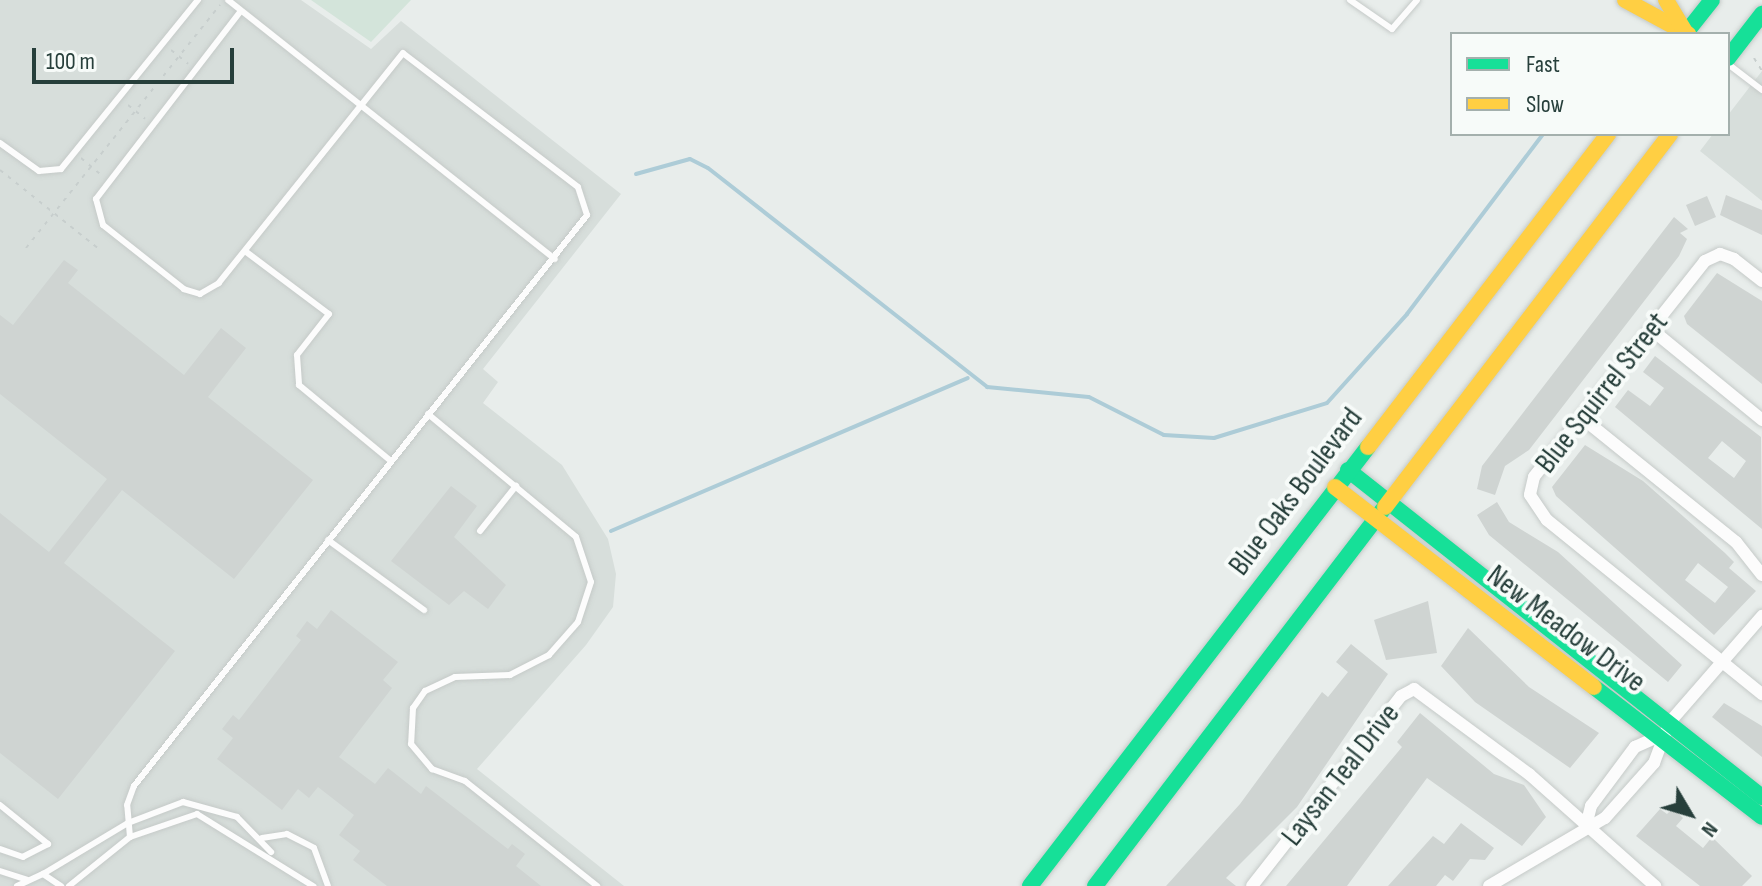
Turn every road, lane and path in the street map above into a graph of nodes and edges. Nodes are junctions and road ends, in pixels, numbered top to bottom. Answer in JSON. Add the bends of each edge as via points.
{"nodes":[{"id":1,"x":198,"y":0,"type":"edge"},
{"id":2,"x":226,"y":0,"type":"edge"},
{"id":3,"x":1350,"y":0,"type":"edge"},
{"id":4,"x":1417,"y":0,"type":"edge"},
{"id":5,"x":1625,"y":0,"type":"edge"},
{"id":6,"x":1666,"y":0,"type":"edge"},
{"id":7,"x":1712,"y":0,"type":"edge"},
{"id":8,"x":241,"y":11,"type":"junction"},
{"id":9,"x":1762,"y":14,"type":"edge"},
{"id":10,"x":1682,"y":32,"type":"edge"},
{"id":11,"x":1685,"y":32,"type":"edge"},
{"id":12,"x":1688,"y":32,"type":"edge"},
{"id":13,"x":163,"y":44,"type":"junction"},
{"id":14,"x":1730,"y":55,"type":"edge"},
{"id":15,"x":179,"y":56,"type":"junction"},
{"id":16,"x":1754,"y":58,"type":"dead end"},
{"id":17,"x":1730,"y":66,"type":"edge"},
{"id":18,"x":195,"y":70,"type":"junction"},
{"id":19,"x":1762,"y":71,"type":"edge"},
{"id":20,"x":1762,"y":90,"type":"edge"},
{"id":21,"x":119,"y":98,"type":"junction"},
{"id":22,"x":360,"y":106,"type":"junction"},
{"id":23,"x":135,"y":111,"type":"junction"},
{"id":24,"x":152,"y":125,"type":"junction"},
{"id":25,"x":1606,"y":136,"type":"edge"},
{"id":26,"x":1668,"y":136,"type":"edge"},
{"id":27,"x":0,"y":143,"type":"edge"},
{"id":28,"x":76,"y":154,"type":"junction"},
{"id":29,"x":91,"y":167,"type":"junction"},
{"id":30,"x":0,"y":170,"type":"edge"},
{"id":31,"x":108,"y":180,"type":"junction"},
{"id":32,"x":54,"y":213,"type":"junction"},
{"id":33,"x":26,"y":248,"type":"dead end"},
{"id":34,"x":99,"y":249,"type":"dead end"},
{"id":35,"x":245,"y":251,"type":"junction"},
{"id":36,"x":555,"y":259,"type":"junction"},
{"id":37,"x":1762,"y":281,"type":"edge"},
{"id":38,"x":1651,"y":329,"type":"junction"},
{"id":39,"x":428,"y":414,"type":"junction"},
{"id":40,"x":1581,"y":417,"type":"junction"},
{"id":41,"x":1762,"y":420,"type":"edge"},
{"id":42,"x":391,"y":461,"type":"junction"},
{"id":43,"x":1348,"y":470,"type":"junction"},
{"id":44,"x":516,"y":486,"type":"junction"},
{"id":45,"x":1335,"y":487,"type":"junction"},
{"id":46,"x":1388,"y":501,"type":"junction"},
{"id":47,"x":1375,"y":519,"type":"junction"},
{"id":48,"x":480,"y":531,"type":"dead end"},
{"id":49,"x":328,"y":540,"type":"junction"},
{"id":50,"x":1762,"y":575,"type":"edge"},
{"id":51,"x":424,"y":610,"type":"dead end"},
{"id":52,"x":1762,"y":616,"type":"edge"},
{"id":53,"x":1720,"y":660,"type":"junction"},
{"id":54,"x":1762,"y":694,"type":"edge"},
{"id":55,"x":1664,"y":730,"type":"junction"},
{"id":56,"x":1611,"y":780,"type":"junction"},
{"id":57,"x":1628,"y":795,"type":"junction"},
{"id":58,"x":1762,"y":797,"type":"edge"},
{"id":59,"x":0,"y":805,"type":"edge"},
{"id":60,"x":1762,"y":817,"type":"edge"},
{"id":61,"x":128,"y":823,"type":"junction"},
{"id":62,"x":1586,"y":826,"type":"junction"},
{"id":63,"x":130,"y":837,"type":"junction"},
{"id":64,"x":262,"y":838,"type":"junction"},
{"id":65,"x":0,"y":849,"type":"edge"},
{"id":66,"x":273,"y":856,"type":"junction"},
{"id":67,"x":0,"y":871,"type":"edge"},
{"id":68,"x":43,"y":874,"type":"junction"},
{"id":69,"x":27,"y":880,"type":"junction"},
{"id":70,"x":17,"y":886,"type":"edge"},
{"id":71,"x":61,"y":886,"type":"edge"},
{"id":72,"x":69,"y":886,"type":"edge"},
{"id":73,"x":313,"y":886,"type":"edge"},
{"id":74,"x":328,"y":886,"type":"edge"},
{"id":75,"x":597,"y":886,"type":"edge"},
{"id":76,"x":1030,"y":886,"type":"edge"},
{"id":77,"x":1095,"y":886,"type":"edge"},
{"id":78,"x":1252,"y":886,"type":"edge"},
{"id":79,"x":1489,"y":886,"type":"edge"},
{"id":80,"x":1655,"y":886,"type":"edge"}],
"edges":[{"from":1,"to":13,"type":"lane"},
{"from":2,"to":8,"type":"lane"},
{"from":2,"to":15,"type":"path"},
{"from":3,"to":4,"type":"lane","via":[[1392,29]]},
{"from":5,"to":10,"type":"main road"},
{"from":6,"to":11,"type":"main road"},
{"from":7,"to":12,"type":"main road"},
{"from":8,"to":18,"type":"lane"},
{"from":8,"to":22,"type":"lane"},
{"from":9,"to":14,"type":"main road"},
{"from":13,"to":15,"type":"path"},
{"from":13,"to":21,"type":"lane"},
{"from":15,"to":18,"type":"path"},
{"from":15,"to":23,"type":"path"},
{"from":16,"to":19,"type":"path"},
{"from":17,"to":20,"type":"lane"},
{"from":18,"to":24,"type":"lane"},
{"from":21,"to":23,"type":"path"},
{"from":21,"to":28,"type":"lane"},
{"from":22,"to":35,"type":"lane"},
{"from":22,"to":36,"type":"lane"},
{"from":22,"to":36,"type":"lane","via":[[407,53],[519,140],[585,200],[584,222]]},
{"from":23,"to":24,"type":"path"},
{"from":23,"to":29,"type":"path"},
{"from":24,"to":31,"type":"lane"},
{"from":25,"to":43,"type":"main road","name":"Blue Oaks Boulevard"},
{"from":26,"to":46,"type":"main road"},
{"from":27,"to":28,"type":"lane","via":[[39,171],[61,169]]},
{"from":28,"to":29,"type":"path"},
{"from":29,"to":31,"type":"path"},
{"from":29,"to":32,"type":"path"},
{"from":30,"to":32,"type":"path"},
{"from":31,"to":35,"type":"lane","via":[[96,199],[97,216],[184,289],[209,291]]},
{"from":32,"to":33,"type":"path"},
{"from":32,"to":34,"type":"path"},
{"from":35,"to":42,"type":"lane","via":[[329,314],[297,355],[299,385]]},
{"from":36,"to":39,"type":"lane"},
{"from":37,"to":38,"type":"street","name":"Blue Squirrel Street","via":[[1720,254],[1705,261]]},
{"from":38,"to":40,"type":"street","name":"Blue Squirrel Street"},
{"from":38,"to":41,"type":"street"},
{"from":39,"to":42,"type":"lane"},
{"from":39,"to":44,"type":"lane"},
{"from":40,"to":50,"type":"street","via":[[1736,542]]},
{"from":40,"to":53,"type":"street","name":"Blue Squirrel Street","via":[[1534,477],[1530,495],[1547,520]]},
{"from":42,"to":49,"type":"lane"},
{"from":43,"to":45,"type":"main road","name":"Blue Oaks Boulevard"},
{"from":43,"to":46,"type":"main road","name":"New Meadow Drive"},
{"from":44,"to":48,"type":"lane"},
{"from":44,"to":75,"type":"lane","via":[[585,550],[587,604],[564,640],[531,666],[510,675],[455,677],[425,691],[413,708],[411,744],[432,769],[473,787]]},
{"from":45,"to":47,"type":"main road","name":"New Meadow Drive"},
{"from":45,"to":76,"type":"main road","name":"Blue Oaks Boulevard"},
{"from":46,"to":47,"type":"main road"},
{"from":46,"to":55,"type":"main road","name":"New Meadow Drive"},
{"from":47,"to":55,"type":"main road","name":"New Meadow Drive"},
{"from":47,"to":77,"type":"main road"},
{"from":49,"to":51,"type":"lane"},
{"from":49,"to":61,"type":"lane","via":[[134,786]]},
{"from":52,"to":53,"type":"street"},
{"from":53,"to":54,"type":"street","name":"Blue Squirrel Street"},
{"from":53,"to":55,"type":"street"},
{"from":55,"to":56,"type":"street","via":[[1635,747]]},
{"from":55,"to":57,"type":"street","via":[[1654,763]]},
{"from":55,"to":58,"type":"main road","name":"New Meadow Drive"},
{"from":55,"to":60,"type":"main road","name":"New Meadow Drive"},
{"from":56,"to":57,"type":"street"},
{"from":56,"to":62,"type":"street"},
{"from":57,"to":62,"type":"street"},
{"from":59,"to":65,"type":"lane","via":[[48,844],[23,857]]},
{"from":61,"to":63,"type":"lane"},
{"from":61,"to":64,"type":"lane","via":[[201,802]]},
{"from":61,"to":68,"type":"lane"},
{"from":62,"to":78,"type":"street","name":"Laysan Teal Drive","via":[[1414,689],[1401,696]]},
{"from":62,"to":79,"type":"street"},
{"from":62,"to":80,"type":"street"},
{"from":63,"to":66,"type":"lane","via":[[197,814]]},
{"from":63,"to":72,"type":"lane"},
{"from":64,"to":66,"type":"lane"},
{"from":64,"to":74,"type":"lane","via":[[287,834],[314,848]]},
{"from":66,"to":73,"type":"lane"},
{"from":67,"to":69,"type":"lane"},
{"from":68,"to":69,"type":"lane"},
{"from":68,"to":71,"type":"lane"},
{"from":69,"to":70,"type":"lane"}]}
